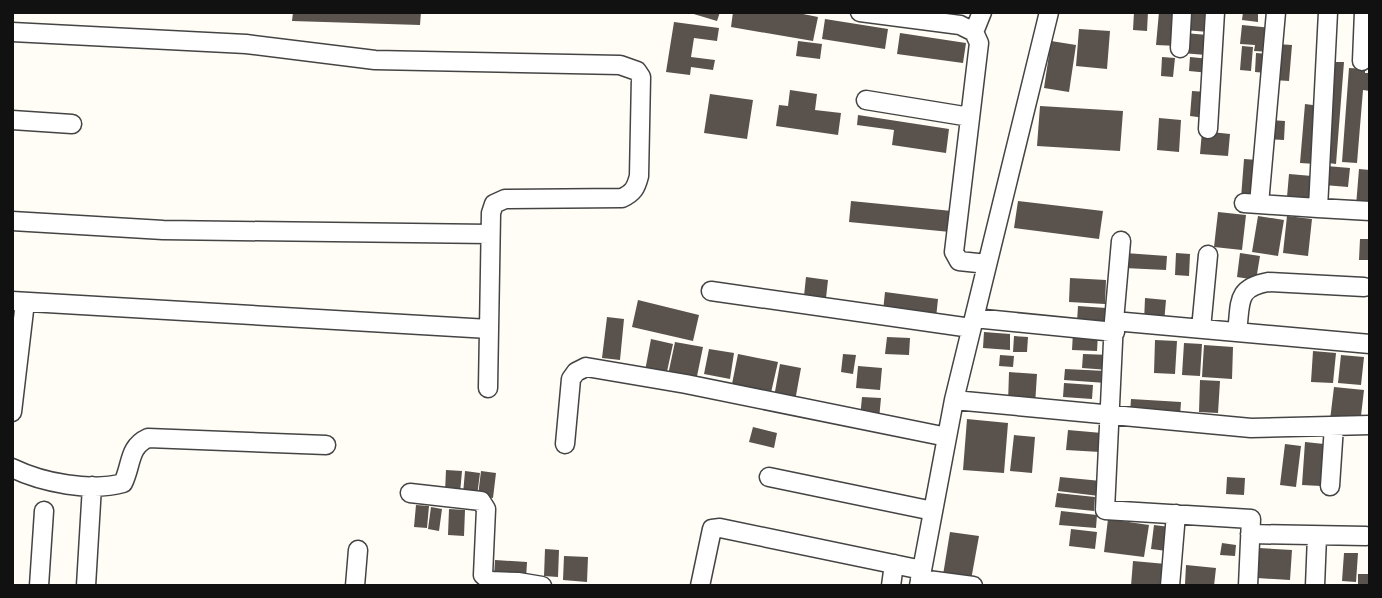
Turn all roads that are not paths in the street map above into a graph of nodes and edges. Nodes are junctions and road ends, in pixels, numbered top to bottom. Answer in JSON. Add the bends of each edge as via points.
{"nodes":[{"id":1,"x":860,"y":12,"type":"edge"},
{"id":2,"x":982,"y":12,"type":"edge"},
{"id":3,"x":1049,"y":12,"type":"edge"},
{"id":4,"x":1182,"y":12,"type":"edge"},
{"id":5,"x":1215,"y":12,"type":"edge"},
{"id":6,"x":1276,"y":12,"type":"edge"},
{"id":7,"x":1328,"y":12,"type":"edge"},
{"id":8,"x":1364,"y":12,"type":"edge"},
{"id":9,"x":12,"y":32,"type":"edge"},
{"id":10,"x":974,"y":32,"type":"junction"},
{"id":11,"x":1180,"y":48,"type":"dead end"},
{"id":12,"x":1362,"y":61,"type":"dead end"},
{"id":13,"x":866,"y":100,"type":"dead end"},
{"id":14,"x":970,"y":117,"type":"junction"},
{"id":15,"x":12,"y":120,"type":"edge"},
{"id":16,"x":72,"y":124,"type":"dead end"},
{"id":17,"x":1208,"y":130,"type":"dead end"},
{"id":18,"x":1318,"y":208,"type":"junction"},
{"id":19,"x":1370,"y":211,"type":"edge"},
{"id":20,"x":12,"y":221,"type":"edge"},
{"id":21,"x":490,"y":234,"type":"junction"},
{"id":22,"x":1121,"y":241,"type":"dead end"},
{"id":23,"x":1208,"y":256,"type":"dead end"},
{"id":24,"x":987,"y":264,"type":"junction"},
{"id":25,"x":1364,"y":287,"type":"dead end"},
{"id":26,"x":711,"y":291,"type":"dead end"},
{"id":27,"x":19,"y":302,"type":"edge"},
{"id":28,"x":973,"y":323,"type":"junction"},
{"id":29,"x":1114,"y":327,"type":"junction"},
{"id":30,"x":489,"y":329,"type":"junction"},
{"id":31,"x":1201,"y":329,"type":"junction"},
{"id":32,"x":1237,"y":332,"type":"junction"},
{"id":33,"x":1370,"y":344,"type":"edge"},
{"id":34,"x":488,"y":388,"type":"dead end"},
{"id":35,"x":954,"y":400,"type":"junction"},
{"id":36,"x":12,"y":412,"type":"edge"},
{"id":37,"x":1111,"y":417,"type":"junction"},
{"id":38,"x":1370,"y":425,"type":"edge"},
{"id":39,"x":1334,"y":426,"type":"junction"},
{"id":40,"x":947,"y":437,"type":"junction"},
{"id":41,"x":565,"y":444,"type":"dead end"},
{"id":42,"x":326,"y":445,"type":"dead end"},
{"id":43,"x":12,"y":468,"type":"edge"},
{"id":44,"x":769,"y":477,"type":"dead end"},
{"id":45,"x":92,"y":486,"type":"junction"},
{"id":46,"x":1330,"y":486,"type":"dead end"},
{"id":47,"x":410,"y":493,"type":"dead end"},
{"id":48,"x":44,"y":511,"type":"dead end"},
{"id":49,"x":933,"y":511,"type":"junction"},
{"id":50,"x":1176,"y":514,"type":"junction"},
{"id":51,"x":1250,"y":534,"type":"junction"},
{"id":52,"x":1317,"y":536,"type":"junction"},
{"id":53,"x":1366,"y":536,"type":"dead end"},
{"id":54,"x":358,"y":550,"type":"dead end"},
{"id":55,"x":894,"y":564,"type":"junction"},
{"id":56,"x":920,"y":578,"type":"edge"},
{"id":57,"x":518,"y":584,"type":"edge"},
{"id":58,"x":39,"y":586,"type":"edge"},
{"id":59,"x":86,"y":586,"type":"edge"},
{"id":60,"x":355,"y":586,"type":"edge"},
{"id":61,"x":542,"y":586,"type":"edge"},
{"id":62,"x":700,"y":586,"type":"edge"},
{"id":63,"x":891,"y":586,"type":"edge"},
{"id":64,"x":973,"y":586,"type":"edge"},
{"id":65,"x":1170,"y":586,"type":"edge"},
{"id":66,"x":1248,"y":586,"type":"edge"},
{"id":67,"x":1315,"y":586,"type":"edge"}],
"edges":[{"from":1,"to":10,"type":"street","via":[[960,25]]},
{"from":2,"to":10,"type":"street"},
{"from":3,"to":24,"type":"street"},
{"from":4,"to":11,"type":"street"},
{"from":5,"to":17,"type":"street"},
{"from":6,"to":18,"type":"street","via":[[1251,204]]},
{"from":7,"to":18,"type":"street"},
{"from":8,"to":12,"type":"street"},
{"from":9,"to":21,"type":"street","via":[[246,44],[374,60],[620,65],[637,71],[641,77],[639,176],[630,194],[622,198],[499,200],[491,213]]},
{"from":10,"to":14,"type":"street","via":[[979,44]]},
{"from":13,"to":14,"type":"street"},
{"from":14,"to":24,"type":"street","via":[[954,252],[959,261]]},
{"from":15,"to":16,"type":"street"},
{"from":18,"to":19,"type":"street"},
{"from":20,"to":21,"type":"street","via":[[163,230]]},
{"from":21,"to":30,"type":"street"},
{"from":22,"to":29,"type":"street"},
{"from":23,"to":31,"type":"street"},
{"from":24,"to":28,"type":"street"},
{"from":25,"to":32,"type":"street","via":[[1255,285],[1242,297]]},
{"from":26,"to":28,"type":"street"},
{"from":27,"to":30,"type":"street"},
{"from":27,"to":36,"type":"street"},
{"from":28,"to":29,"type":"street"},
{"from":28,"to":35,"type":"street"},
{"from":29,"to":31,"type":"street"},
{"from":29,"to":37,"type":"street"},
{"from":30,"to":34,"type":"street"},
{"from":31,"to":32,"type":"street"},
{"from":32,"to":33,"type":"street"},
{"from":35,"to":37,"type":"street"},
{"from":35,"to":40,"type":"street"},
{"from":37,"to":39,"type":"street","via":[[1251,428]]},
{"from":37,"to":50,"type":"street","via":[[1105,510]]},
{"from":38,"to":39,"type":"street"},
{"from":39,"to":46,"type":"street"},
{"from":40,"to":41,"type":"street","via":[[586,367],[571,379]]},
{"from":40,"to":49,"type":"street"},
{"from":42,"to":45,"type":"street","via":[[148,438],[136,443],[123,483]]},
{"from":43,"to":45,"type":"street","via":[[27,475]]},
{"from":44,"to":49,"type":"street"},
{"from":45,"to":59,"type":"street"},
{"from":47,"to":57,"type":"street","via":[[481,501],[486,509],[483,575],[490,581]]},
{"from":48,"to":58,"type":"street"},
{"from":49,"to":56,"type":"street"},
{"from":50,"to":51,"type":"street","via":[[1251,519]]},
{"from":50,"to":65,"type":"street"},
{"from":51,"to":52,"type":"street"},
{"from":51,"to":66,"type":"street"},
{"from":52,"to":53,"type":"street"},
{"from":52,"to":67,"type":"street"},
{"from":54,"to":60,"type":"street"},
{"from":55,"to":56,"type":"street"},
{"from":55,"to":62,"type":"street","via":[[720,528],[712,529]]},
{"from":55,"to":63,"type":"street"},
{"from":56,"to":64,"type":"street"},
{"from":57,"to":61,"type":"street"}]}
